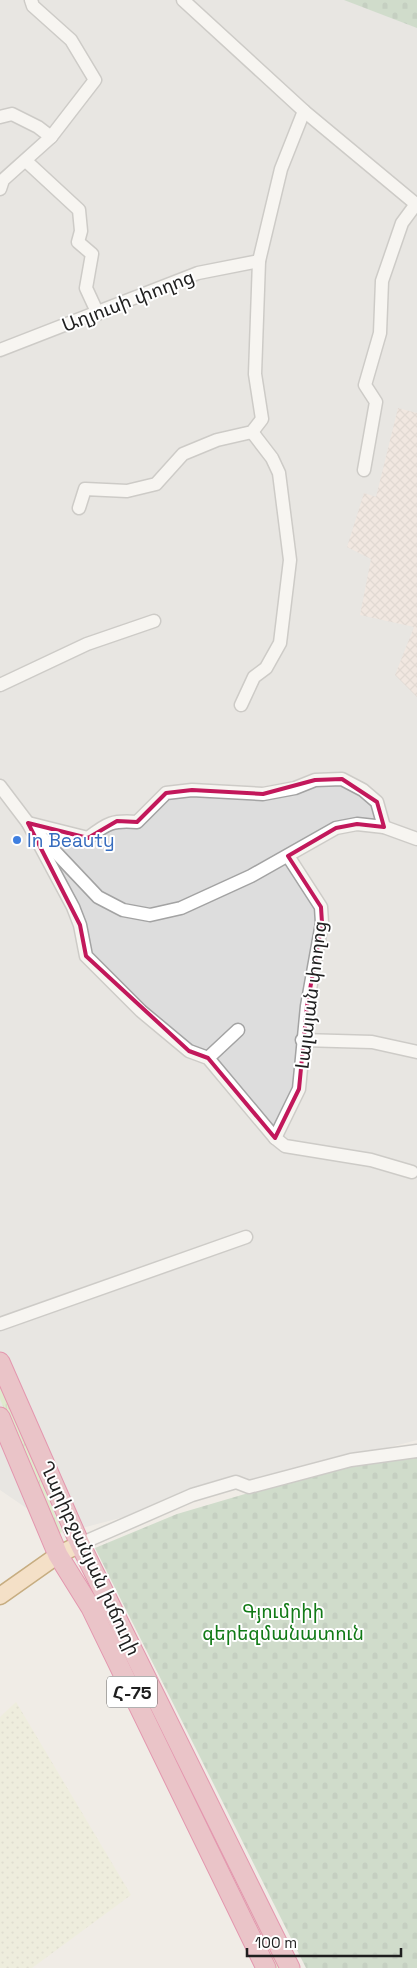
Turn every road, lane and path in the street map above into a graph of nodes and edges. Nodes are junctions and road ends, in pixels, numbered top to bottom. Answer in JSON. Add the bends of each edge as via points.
{"nodes":[{"id":1,"x":31,"y":0,"type":"edge"},
{"id":2,"x":183,"y":0,"type":"edge"},
{"id":3,"x":304,"y":111,"type":"junction"},
{"id":4,"x":0,"y":117,"type":"edge"},
{"id":5,"x":51,"y":137,"type":"junction"},
{"id":6,"x":26,"y":161,"type":"junction"},
{"id":7,"x":0,"y":189,"type":"edge"},
{"id":8,"x":417,"y":205,"type":"edge"},
{"id":9,"x":259,"y":261,"type":"junction"},
{"id":10,"x":98,"y":314,"type":"junction"},
{"id":11,"x":0,"y":350,"type":"edge"},
{"id":12,"x":252,"y":432,"type":"junction"},
{"id":13,"x":364,"y":470,"type":"dead end"},
{"id":14,"x":79,"y":508,"type":"dead end"},
{"id":15,"x":154,"y":621,"type":"dead end"},
{"id":16,"x":0,"y":685,"type":"edge"},
{"id":17,"x":241,"y":705,"type":"dead end"},
{"id":18,"x":0,"y":786,"type":"edge"},
{"id":19,"x":28,"y":823,"type":"junction"},
{"id":20,"x":384,"y":828,"type":"junction"},
{"id":21,"x":417,"y":839,"type":"edge"},
{"id":22,"x":288,"y":856,"type":"junction"},
{"id":23,"x":238,"y":1030,"type":"dead end"},
{"id":24,"x":302,"y":1040,"type":"junction"},
{"id":25,"x":417,"y":1052,"type":"edge"},
{"id":26,"x":208,"y":1058,"type":"junction"},
{"id":27,"x":275,"y":1138,"type":"junction"},
{"id":28,"x":412,"y":1172,"type":"dead end"},
{"id":29,"x":246,"y":1237,"type":"dead end"},
{"id":30,"x":0,"y":1324,"type":"edge"},
{"id":31,"x":0,"y":1362,"type":"edge"},
{"id":32,"x":0,"y":1417,"type":"edge"},
{"id":33,"x":417,"y":1451,"type":"edge"},
{"id":34,"x":80,"y":1544,"type":"junction"},
{"id":35,"x":58,"y":1554,"type":"junction"},
{"id":36,"x":0,"y":1596,"type":"edge"},
{"id":37,"x":266,"y":1968,"type":"edge"},
{"id":38,"x":290,"y":1968,"type":"edge"}],
"edges":[{"from":1,"to":5,"type":"street","via":[[33,6],[71,40],[95,80]]},
{"from":2,"to":3,"type":"street"},
{"from":3,"to":8,"type":"street"},
{"from":3,"to":9,"type":"street","via":[[281,170]]},
{"from":4,"to":5,"type":"street","via":[[12,114]]},
{"from":5,"to":6,"type":"street"},
{"from":6,"to":7,"type":"street","via":[[3,180]]},
{"from":6,"to":10,"type":"street","via":[[79,210],[81,231],[78,242],[92,254],[86,288]]},
{"from":8,"to":13,"type":"street","via":[[402,223],[382,281],[380,333],[365,385],[376,402]]},
{"from":9,"to":10,"type":"street","name":"Աղյուսի փողոց","via":[[198,273]]},
{"from":9,"to":12,"type":"street","via":[[255,374],[262,419]]},
{"from":10,"to":11,"type":"street","name":"Աղյուսի փողոց"},
{"from":12,"to":14,"type":"street","via":[[217,440],[183,454],[156,484],[127,491],[85,489]]},
{"from":12,"to":17,"type":"street","via":[[279,473],[290,560],[280,643],[266,668],[254,677]]},
{"from":15,"to":16,"type":"street","via":[[87,644]]},
{"from":18,"to":19,"type":"street"},
{"from":19,"to":20,"type":"street","via":[[88,838],[117,820],[137,822],[166,793],[192,790],[263,794],[296,788],[315,780],[342,779],[377,802]]},
{"from":19,"to":22,"type":"street","via":[[98,897],[123,910],[150,915],[181,908]]},
{"from":19,"to":26,"type":"street","via":[[73,906],[86,956],[141,1011],[188,1051]]},
{"from":20,"to":21,"type":"street"},
{"from":20,"to":22,"type":"street","via":[[358,824],[336,828]]},
{"from":22,"to":24,"type":"street","name":"Լալայան փողոց","via":[[321,907],[322,923]]},
{"from":23,"to":26,"type":"street"},
{"from":24,"to":25,"type":"street","via":[[372,1042]]},
{"from":24,"to":27,"type":"street","name":"Լալայան փողոց","via":[[299,1089]]},
{"from":26,"to":27,"type":"street"},
{"from":27,"to":28,"type":"street","via":[[285,1146],[371,1160]]},
{"from":29,"to":30,"type":"street"},
{"from":31,"to":34,"type":"highway","name":"Ղարիբջանյան խճուղի","number":"Հ-75"},
{"from":32,"to":35,"type":"highway","name":"Ղարիբջանյան խճուղի","number":"Հ-75"},
{"from":33,"to":34,"type":"street","via":[[351,1460],[249,1487],[236,1482],[174,1501]]},
{"from":34,"to":35,"type":"main road"},
{"from":34,"to":38,"type":"highway","name":"Ղարիբջանյան խճուղի","number":"Հ-75"},
{"from":35,"to":36,"type":"main road"},
{"from":35,"to":37,"type":"highway","name":"Ղարիբջանյան խճուղի","number":"Հ-75","via":[[91,1608]]}]}
